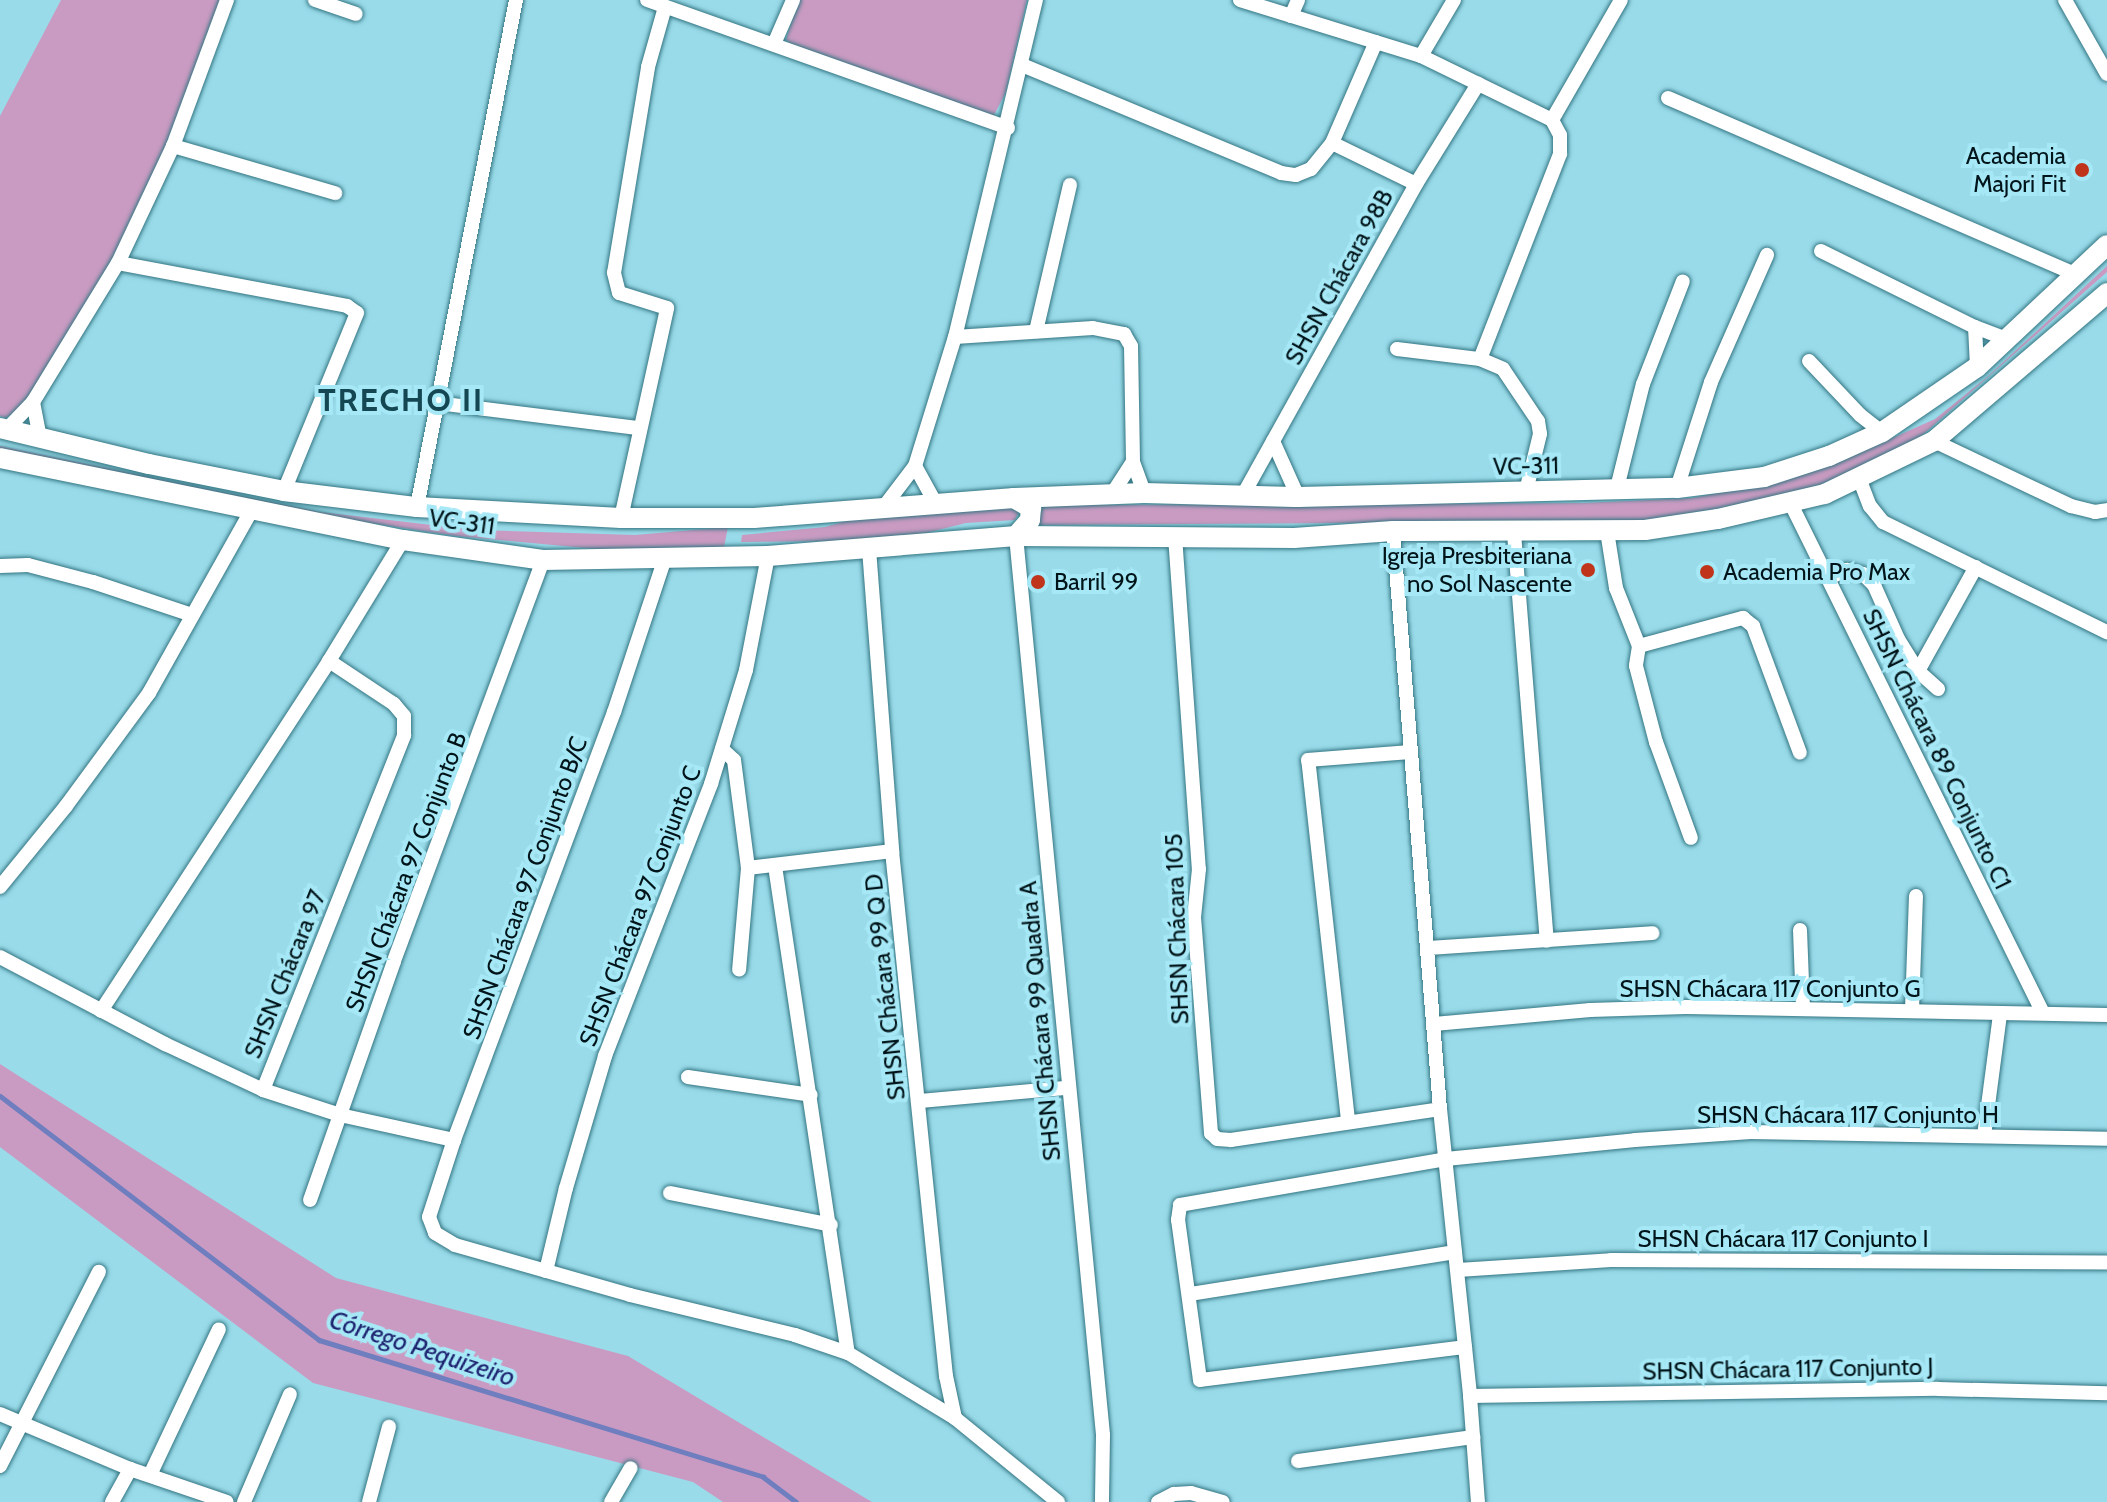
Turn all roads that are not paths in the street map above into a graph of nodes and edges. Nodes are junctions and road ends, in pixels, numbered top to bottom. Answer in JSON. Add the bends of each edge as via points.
{"nodes":[{"id":1,"x":227,"y":0,"type":"edge"},
{"id":2,"x":315,"y":0,"type":"edge"},
{"id":3,"x":516,"y":0,"type":"edge"},
{"id":4,"x":647,"y":0,"type":"edge"},
{"id":5,"x":793,"y":0,"type":"edge"},
{"id":6,"x":1036,"y":0,"type":"edge"},
{"id":7,"x":1240,"y":0,"type":"edge"},
{"id":8,"x":1298,"y":0,"type":"edge"},
{"id":9,"x":1454,"y":0,"type":"edge"},
{"id":10,"x":1621,"y":0,"type":"edge"},
{"id":11,"x":2065,"y":0,"type":"edge"},
{"id":12,"x":665,"y":7,"type":"junction"},
{"id":13,"x":356,"y":14,"type":"dead end"},
{"id":14,"x":1291,"y":16,"type":"junction"},
{"id":15,"x":1376,"y":42,"type":"junction"},
{"id":16,"x":774,"y":44,"type":"junction"},
{"id":17,"x":2101,"y":51,"type":"edge"},
{"id":18,"x":1421,"y":56,"type":"junction"},
{"id":19,"x":1022,"y":65,"type":"junction"},
{"id":20,"x":2107,"y":74,"type":"edge"},
{"id":21,"x":1478,"y":84,"type":"junction"},
{"id":22,"x":1668,"y":98,"type":"dead end"},
{"id":23,"x":1552,"y":120,"type":"junction"},
{"id":24,"x":1008,"y":128,"type":"junction"},
{"id":25,"x":1332,"y":143,"type":"junction"},
{"id":26,"x":173,"y":146,"type":"junction"},
{"id":27,"x":1416,"y":184,"type":"junction"},
{"id":28,"x":1070,"y":185,"type":"dead end"},
{"id":29,"x":335,"y":193,"type":"dead end"},
{"id":30,"x":2107,"y":245,"type":"edge"},
{"id":31,"x":1821,"y":251,"type":"dead end"},
{"id":32,"x":1767,"y":255,"type":"dead end"},
{"id":33,"x":118,"y":263,"type":"junction"},
{"id":34,"x":2068,"y":280,"type":"junction"},
{"id":35,"x":1683,"y":281,"type":"dead end"},
{"id":36,"x":2107,"y":293,"type":"edge"},
{"id":37,"x":1975,"y":327,"type":"junction"},
{"id":38,"x":1036,"y":331,"type":"junction"},
{"id":39,"x":955,"y":337,"type":"junction"},
{"id":40,"x":2009,"y":340,"type":"junction"},
{"id":41,"x":1397,"y":349,"type":"dead end"},
{"id":42,"x":1480,"y":359,"type":"junction"},
{"id":43,"x":1809,"y":361,"type":"dead end"},
{"id":44,"x":1977,"y":367,"type":"junction"},
{"id":45,"x":33,"y":402,"type":"junction"},
{"id":46,"x":437,"y":403,"type":"junction"},
{"id":47,"x":1860,"y":415,"type":"junction"},
{"id":48,"x":638,"y":428,"type":"junction"},
{"id":49,"x":3,"y":429,"type":"edge"},
{"id":50,"x":1882,"y":432,"type":"junction"},
{"id":51,"x":40,"y":438,"type":"junction"},
{"id":52,"x":1273,"y":441,"type":"junction"},
{"id":53,"x":1934,"y":441,"type":"junction"},
{"id":54,"x":1857,"y":444,"type":"junction"},
{"id":55,"x":1133,"y":462,"type":"junction"},
{"id":56,"x":2,"y":465,"type":"edge"},
{"id":57,"x":915,"y":466,"type":"junction"},
{"id":58,"x":1859,"y":478,"type":"junction"},
{"id":59,"x":1677,"y":488,"type":"junction"},
{"id":60,"x":284,"y":491,"type":"junction"},
{"id":61,"x":1526,"y":491,"type":"junction"},
{"id":62,"x":1616,"y":492,"type":"junction"},
{"id":63,"x":1144,"y":493,"type":"junction"},
{"id":64,"x":1478,"y":493,"type":"junction"},
{"id":65,"x":1112,"y":494,"type":"junction"},
{"id":66,"x":1243,"y":495,"type":"junction"},
{"id":67,"x":1298,"y":497,"type":"junction"},
{"id":68,"x":1014,"y":498,"type":"junction"},
{"id":69,"x":936,"y":504,"type":"junction"},
{"id":70,"x":1791,"y":504,"type":"junction"},
{"id":71,"x":417,"y":507,"type":"junction"},
{"id":72,"x":876,"y":508,"type":"junction"},
{"id":73,"x":2107,"y":510,"type":"edge"},
{"id":74,"x":251,"y":511,"type":"junction"},
{"id":75,"x":621,"y":518,"type":"junction"},
{"id":76,"x":754,"y":518,"type":"junction"},
{"id":77,"x":1393,"y":531,"type":"junction"},
{"id":78,"x":1607,"y":531,"type":"junction"},
{"id":79,"x":1461,"y":532,"type":"junction"},
{"id":80,"x":1514,"y":533,"type":"junction"},
{"id":81,"x":1016,"y":536,"type":"junction"},
{"id":82,"x":1175,"y":536,"type":"junction"},
{"id":83,"x":403,"y":540,"type":"junction"},
{"id":84,"x":869,"y":549,"type":"junction"},
{"id":85,"x":745,"y":556,"type":"junction"},
{"id":86,"x":768,"y":556,"type":"junction"},
{"id":87,"x":665,"y":558,"type":"junction"},
{"id":88,"x":543,"y":560,"type":"junction"},
{"id":89,"x":0,"y":566,"type":"edge"},
{"id":90,"x":1976,"y":567,"type":"junction"},
{"id":91,"x":1828,"y":578,"type":"junction"},
{"id":92,"x":192,"y":615,"type":"junction"},
{"id":93,"x":2107,"y":632,"type":"edge"},
{"id":94,"x":1639,"y":646,"type":"junction"},
{"id":95,"x":329,"y":661,"type":"junction"},
{"id":96,"x":1918,"y":671,"type":"junction"},
{"id":97,"x":1938,"y":689,"type":"dead end"},
{"id":98,"x":722,"y":749,"type":"junction"},
{"id":99,"x":1410,"y":752,"type":"junction"},
{"id":100,"x":1800,"y":753,"type":"dead end"},
{"id":101,"x":1691,"y":838,"type":"dead end"},
{"id":102,"x":892,"y":851,"type":"junction"},
{"id":103,"x":775,"y":866,"type":"junction"},
{"id":104,"x":748,"y":868,"type":"junction"},
{"id":105,"x":0,"y":887,"type":"edge"},
{"id":106,"x":1916,"y":896,"type":"dead end"},
{"id":107,"x":1800,"y":930,"type":"dead end"},
{"id":108,"x":1653,"y":933,"type":"dead end"},
{"id":109,"x":1547,"y":941,"type":"junction"},
{"id":110,"x":1428,"y":948,"type":"junction"},
{"id":111,"x":0,"y":957,"type":"edge"},
{"id":112,"x":739,"y":970,"type":"dead end"},
{"id":113,"x":1803,"y":1009,"type":"junction"},
{"id":114,"x":1912,"y":1010,"type":"junction"},
{"id":115,"x":101,"y":1011,"type":"junction"},
{"id":116,"x":2043,"y":1013,"type":"junction"},
{"id":117,"x":2000,"y":1014,"type":"junction"},
{"id":118,"x":2107,"y":1015,"type":"edge"},
{"id":119,"x":1434,"y":1024,"type":"junction"},
{"id":120,"x":688,"y":1077,"type":"dead end"},
{"id":121,"x":1067,"y":1088,"type":"junction"},
{"id":122,"x":263,"y":1090,"type":"junction"},
{"id":123,"x":811,"y":1095,"type":"junction"},
{"id":124,"x":920,"y":1101,"type":"junction"},
{"id":125,"x":1440,"y":1109,"type":"junction"},
{"id":126,"x":340,"y":1115,"type":"junction"},
{"id":127,"x":1348,"y":1120,"type":"junction"},
{"id":128,"x":1984,"y":1136,"type":"junction"},
{"id":129,"x":2107,"y":1139,"type":"edge"},
{"id":130,"x":454,"y":1140,"type":"junction"},
{"id":131,"x":1446,"y":1159,"type":"junction"},
{"id":132,"x":670,"y":1193,"type":"dead end"},
{"id":133,"x":310,"y":1200,"type":"dead end"},
{"id":134,"x":831,"y":1225,"type":"junction"},
{"id":135,"x":1455,"y":1252,"type":"junction"},
{"id":136,"x":2107,"y":1263,"type":"edge"},
{"id":137,"x":1458,"y":1270,"type":"junction"},
{"id":138,"x":546,"y":1271,"type":"junction"},
{"id":139,"x":99,"y":1272,"type":"dead end"},
{"id":140,"x":1190,"y":1294,"type":"junction"},
{"id":141,"x":219,"y":1329,"type":"dead end"},
{"id":142,"x":1465,"y":1347,"type":"junction"},
{"id":143,"x":848,"y":1353,"type":"junction"},
{"id":144,"x":2107,"y":1393,"type":"edge"},
{"id":145,"x":290,"y":1394,"type":"dead end"},
{"id":146,"x":1470,"y":1396,"type":"junction"},
{"id":147,"x":0,"y":1414,"type":"edge"},
{"id":148,"x":955,"y":1418,"type":"junction"},
{"id":149,"x":20,"y":1422,"type":"junction"},
{"id":150,"x":389,"y":1427,"type":"dead end"},
{"id":151,"x":1473,"y":1437,"type":"junction"},
{"id":152,"x":1298,"y":1461,"type":"dead end"},
{"id":153,"x":0,"y":1466,"type":"edge"},
{"id":154,"x":631,"y":1468,"type":"dead end"},
{"id":155,"x":130,"y":1469,"type":"junction"},
{"id":156,"x":150,"y":1475,"type":"junction"},
{"id":157,"x":112,"y":1502,"type":"edge"},
{"id":158,"x":227,"y":1502,"type":"edge"},
{"id":159,"x":244,"y":1502,"type":"edge"},
{"id":160,"x":369,"y":1502,"type":"edge"},
{"id":161,"x":611,"y":1502,"type":"edge"},
{"id":162,"x":1058,"y":1502,"type":"edge"},
{"id":163,"x":1102,"y":1502,"type":"edge"},
{"id":164,"x":1158,"y":1502,"type":"edge"},
{"id":165,"x":1223,"y":1502,"type":"edge"},
{"id":166,"x":1478,"y":1502,"type":"edge"}],
"edges":[{"from":1,"to":26,"type":"street"},
{"from":2,"to":13,"type":"street"},
{"from":3,"to":46,"type":"street"},
{"from":4,"to":12,"type":"street"},
{"from":5,"to":16,"type":"street"},
{"from":6,"to":19,"type":"street"},
{"from":7,"to":14,"type":"street"},
{"from":8,"to":14,"type":"street"},
{"from":9,"to":18,"type":"street"},
{"from":10,"to":23,"type":"street"},
{"from":11,"to":17,"type":"street"},
{"from":12,"to":16,"type":"street"},
{"from":12,"to":48,"type":"street","via":[[648,67],[614,273],[619,293],[667,308]]},
{"from":14,"to":15,"type":"street"},
{"from":15,"to":18,"type":"street"},
{"from":15,"to":25,"type":"street"},
{"from":16,"to":24,"type":"street"},
{"from":17,"to":20,"type":"street"},
{"from":18,"to":21,"type":"street"},
{"from":19,"to":24,"type":"street"},
{"from":19,"to":25,"type":"street","via":[[1281,173],[1304,173]]},
{"from":21,"to":23,"type":"street"},
{"from":21,"to":27,"type":"street","name":"SHSN Chácara 98B"},
{"from":22,"to":34,"type":"street","via":[[2049,264]]},
{"from":23,"to":42,"type":"street","via":[[1560,135],[1560,154]]},
{"from":24,"to":39,"type":"street"},
{"from":25,"to":27,"type":"street"},
{"from":26,"to":29,"type":"street"},
{"from":26,"to":33,"type":"street"},
{"from":27,"to":52,"type":"street","name":"SHSN Chácara 98B"},
{"from":28,"to":38,"type":"street"},
{"from":30,"to":34,"type":"main road","name":"VC-311"},
{"from":31,"to":37,"type":"street"},
{"from":32,"to":59,"type":"street","via":[[1711,382]]},
{"from":33,"to":45,"type":"street"},
{"from":33,"to":60,"type":"street","via":[[347,306],[357,313]]},
{"from":34,"to":40,"type":"main road","name":"VC-311"},
{"from":35,"to":62,"type":"street","via":[[1643,384]]},
{"from":36,"to":53,"type":"main road"},
{"from":37,"to":40,"type":"street"},
{"from":37,"to":44,"type":"street"},
{"from":38,"to":39,"type":"street"},
{"from":38,"to":55,"type":"street","via":[[1093,328],[1124,334],[1131,346]]},
{"from":39,"to":57,"type":"street"},
{"from":40,"to":44,"type":"main road","name":"VC-311"},
{"from":41,"to":42,"type":"street"},
{"from":42,"to":61,"type":"street","via":[[1503,369],[1538,421],[1540,434]]},
{"from":43,"to":47,"type":"street"},
{"from":44,"to":50,"type":"main road","name":"VC-311"},
{"from":45,"to":49,"type":"street"},
{"from":45,"to":51,"type":"street"},
{"from":46,"to":48,"type":"street"},
{"from":46,"to":71,"type":"street"},
{"from":47,"to":50,"type":"street"},
{"from":47,"to":54,"type":"street"},
{"from":48,"to":75,"type":"street"},
{"from":49,"to":51,"type":"main road","name":"VC-311"},
{"from":50,"to":54,"type":"main road","name":"VC-311"},
{"from":51,"to":60,"type":"main road","name":"VC-311"},
{"from":52,"to":66,"type":"street","name":"SHSN Chácara 98B"},
{"from":52,"to":67,"type":"street"},
{"from":53,"to":58,"type":"main road"},
{"from":53,"to":73,"type":"street","via":[[2071,506]]},
{"from":54,"to":59,"type":"main road","name":"VC-311","via":[[1764,477]]},
{"from":55,"to":63,"type":"street"},
{"from":55,"to":65,"type":"street"},
{"from":56,"to":74,"type":"main road","name":"VC-311"},
{"from":57,"to":69,"type":"street"},
{"from":57,"to":72,"type":"street"},
{"from":58,"to":70,"type":"main road"},
{"from":58,"to":90,"type":"street","via":[[1883,522]]},
{"from":59,"to":62,"type":"main road","name":"VC-311"},
{"from":60,"to":71,"type":"main road","name":"VC-311"},
{"from":61,"to":62,"type":"main road","name":"VC-311"},
{"from":61,"to":64,"type":"main road","name":"VC-311"},
{"from":63,"to":65,"type":"main road","name":"VC-311"},
{"from":63,"to":66,"type":"main road","name":"VC-311"},
{"from":64,"to":67,"type":"main road","name":"VC-311"},
{"from":64,"to":79,"type":"main road","via":[[1439,506],[1435,513],[1445,528]]},
{"from":65,"to":68,"type":"main road","name":"VC-311"},
{"from":66,"to":67,"type":"main road","name":"VC-311"},
{"from":68,"to":69,"type":"main road","name":"VC-311"},
{"from":68,"to":81,"type":"main road","via":[[1031,508],[1030,520]]},
{"from":69,"to":72,"type":"main road","name":"VC-311"},
{"from":70,"to":78,"type":"main road","via":[[1645,530]]},
{"from":70,"to":91,"type":"street","name":"SHSN Chácara 89 Conjunto C1"},
{"from":71,"to":75,"type":"main road","name":"VC-311"},
{"from":72,"to":76,"type":"main road","name":"VC-311"},
{"from":74,"to":83,"type":"main road","name":"VC-311"},
{"from":74,"to":92,"type":"street"},
{"from":75,"to":76,"type":"main road","name":"VC-311"},
{"from":76,"to":85,"type":"main road","via":[[742,522],[735,533],[736,547]]},
{"from":77,"to":79,"type":"main road"},
{"from":77,"to":82,"type":"main road","via":[[1294,538]]},
{"from":77,"to":99,"type":"street"},
{"from":78,"to":80,"type":"main road"},
{"from":78,"to":94,"type":"street","via":[[1616,588]]},
{"from":79,"to":80,"type":"main road"},
{"from":80,"to":109,"type":"street"},
{"from":81,"to":82,"type":"main road"},
{"from":81,"to":84,"type":"main road","name":"VC-311"},
{"from":81,"to":121,"type":"street","name":"SHSN Chácara 99 Quadra A"},
{"from":82,"to":127,"type":"street","name":"SHSN Chácara 105","via":[[1211,1133],[1231,1140]]},
{"from":83,"to":88,"type":"main road","name":"VC-311"},
{"from":83,"to":95,"type":"street"},
{"from":84,"to":86,"type":"main road","name":"VC-311"},
{"from":84,"to":102,"type":"street","name":"SHSN Chácara 99 Q D"},
{"from":85,"to":86,"type":"main road","name":"VC-311"},
{"from":85,"to":87,"type":"main road","name":"VC-311"},
{"from":86,"to":98,"type":"street","name":"SHSN Chácara 97 Conjunto C","via":[[746,670]]},
{"from":87,"to":88,"type":"main road","name":"VC-311"},
{"from":87,"to":130,"type":"street","name":"SHSN Chácara 97 Conjunto B/C","via":[[614,712]]},
{"from":88,"to":126,"type":"street","name":"SHSN Chácara 97 Conjunto B"},
{"from":89,"to":92,"type":"street","via":[[28,565]]},
{"from":90,"to":93,"type":"street"},
{"from":90,"to":96,"type":"street"},
{"from":91,"to":96,"type":"street","via":[[1847,570],[1863,574],[1874,585]]},
{"from":91,"to":116,"type":"street","name":"SHSN Chácara 89 Conjunto C1"},
{"from":92,"to":105,"type":"street","via":[[149,693]]},
{"from":94,"to":100,"type":"street","via":[[1743,618],[1753,626]]},
{"from":94,"to":101,"type":"street","via":[[1636,666],[1656,742]]},
{"from":95,"to":115,"type":"street"},
{"from":95,"to":122,"type":"street","name":"SHSN Chácara 97","via":[[394,704],[404,716],[404,735]]},
{"from":96,"to":97,"type":"street"},
{"from":98,"to":104,"type":"street","via":[[734,760]]},
{"from":98,"to":138,"type":"street","name":"SHSN Chácara 97 Conjunto C","via":[[680,871],[605,1056]]},
{"from":99,"to":110,"type":"street"},
{"from":99,"to":127,"type":"street","via":[[1308,760]]},
{"from":102,"to":103,"type":"street"},
{"from":102,"to":124,"type":"street","name":"SHSN Chácara 99 Q D"},
{"from":103,"to":104,"type":"street"},
{"from":103,"to":123,"type":"street"},
{"from":104,"to":112,"type":"street"},
{"from":106,"to":114,"type":"street"},
{"from":107,"to":113,"type":"street"},
{"from":108,"to":109,"type":"street"},
{"from":109,"to":110,"type":"street"},
{"from":110,"to":119,"type":"street"},
{"from":111,"to":115,"type":"street","name":"SHSN Chácara 97"},
{"from":113,"to":114,"type":"street","name":"SHSN Chácara 117 Conjunto G"},
{"from":113,"to":119,"type":"street","name":"SHSN Chácara 117 Conjunto G","via":[[1590,1010]]},
{"from":114,"to":117,"type":"street","name":"SHSN Chácara 117 Conjunto G"},
{"from":115,"to":122,"type":"street","name":"SHSN Chácara 97"},
{"from":116,"to":117,"type":"street","name":"SHSN Chácara 117 Conjunto G"},
{"from":116,"to":118,"type":"street","name":"SHSN Chácara 117 Conjunto G"},
{"from":117,"to":128,"type":"street"},
{"from":119,"to":125,"type":"street"},
{"from":120,"to":123,"type":"street"},
{"from":121,"to":124,"type":"street"},
{"from":121,"to":163,"type":"street","name":"SHSN Chácara 99 Quadra A","via":[[1103,1435]]},
{"from":122,"to":126,"type":"street"},
{"from":123,"to":134,"type":"street"},
{"from":124,"to":148,"type":"street","name":"SHSN Chácara 99 Q D","via":[[946,1376]]},
{"from":125,"to":127,"type":"street","name":"SHSN Chácara 105"},
{"from":125,"to":131,"type":"street"},
{"from":126,"to":130,"type":"street"},
{"from":126,"to":133,"type":"street","name":"SHSN Chácara 97 Conjunto B"},
{"from":128,"to":129,"type":"street","name":"SHSN Chácara 117 Conjunto H"},
{"from":128,"to":131,"type":"street","name":"SHSN Chácara 117 Conjunto H","via":[[1751,1132]]},
{"from":130,"to":138,"type":"street","name":"SHSN Chácara 97 Conjunto B/C","via":[[429,1217],[435,1233],[455,1245]]},
{"from":131,"to":135,"type":"street"},
{"from":131,"to":140,"type":"street","name":"SHSN Chácara 117 Conjunto H","via":[[1180,1205]]},
{"from":132,"to":134,"type":"street"},
{"from":134,"to":143,"type":"street"},
{"from":135,"to":137,"type":"street"},
{"from":135,"to":140,"type":"street"},
{"from":136,"to":137,"type":"street","name":"SHSN Chácara 117 Conjunto I","via":[[1624,1259]]},
{"from":137,"to":142,"type":"street"},
{"from":138,"to":143,"type":"street"},
{"from":139,"to":149,"type":"street"},
{"from":140,"to":142,"type":"street","via":[[1200,1380]]},
{"from":141,"to":156,"type":"street"},
{"from":142,"to":146,"type":"street"},
{"from":143,"to":148,"type":"street"},
{"from":144,"to":146,"type":"street","name":"SHSN Chácara 117 Conjunto J","via":[[1938,1389]]},
{"from":145,"to":159,"type":"street"},
{"from":146,"to":151,"type":"street"},
{"from":147,"to":149,"type":"street"},
{"from":148,"to":162,"type":"street"},
{"from":149,"to":153,"type":"street"},
{"from":149,"to":155,"type":"street"},
{"from":150,"to":160,"type":"street"},
{"from":151,"to":152,"type":"street"},
{"from":151,"to":166,"type":"street"},
{"from":154,"to":161,"type":"street"},
{"from":155,"to":156,"type":"street"},
{"from":155,"to":157,"type":"street"},
{"from":156,"to":158,"type":"street"},
{"from":164,"to":165,"type":"street","via":[[1191,1493]]}]}
